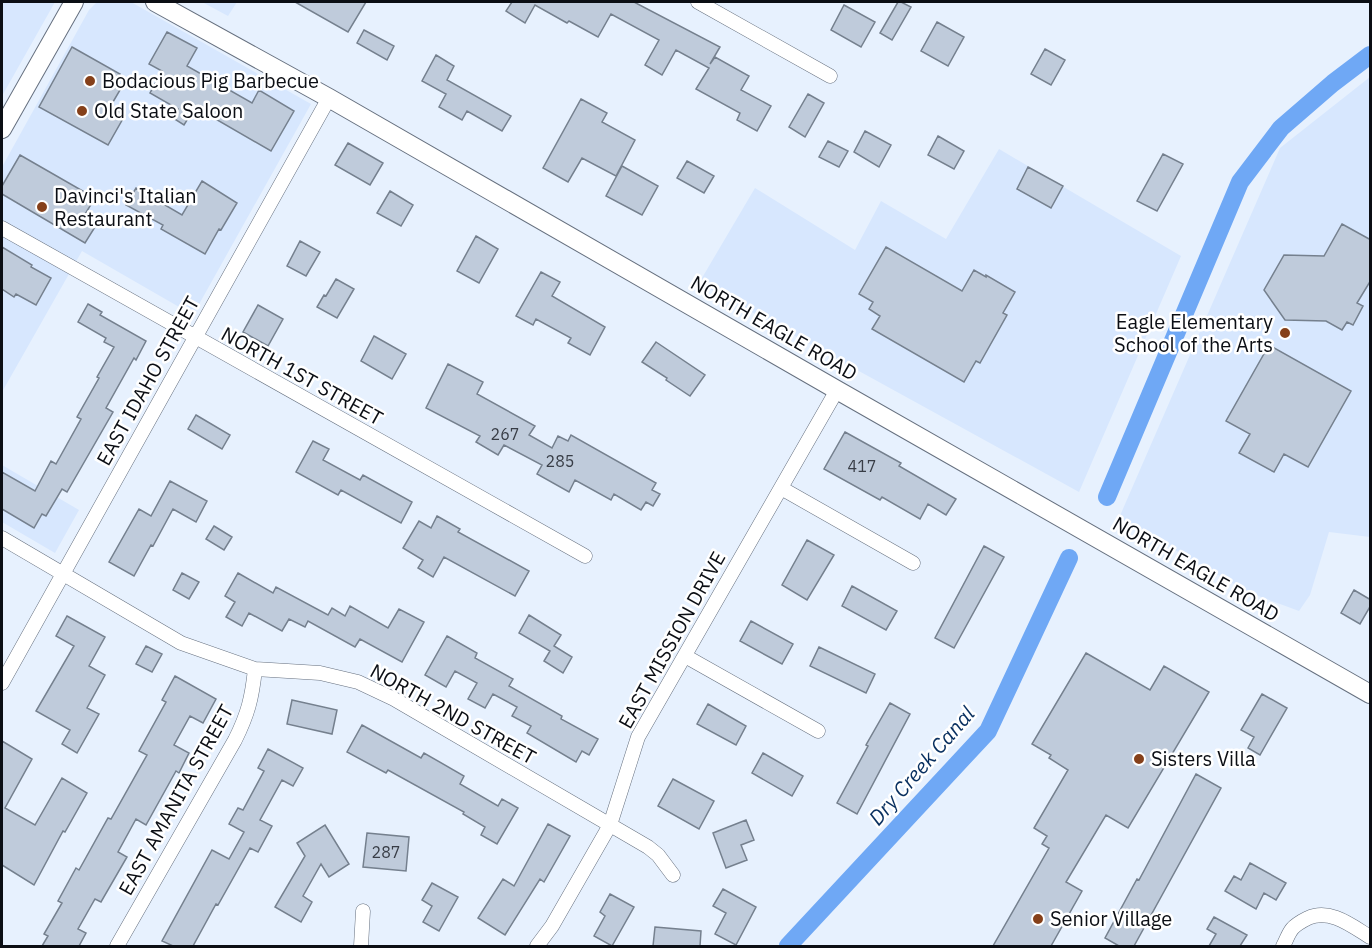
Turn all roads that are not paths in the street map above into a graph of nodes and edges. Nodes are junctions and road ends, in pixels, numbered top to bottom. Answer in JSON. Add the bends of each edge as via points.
{"nodes":[{"id":1,"x":74,"y":2,"type":"edge"},
{"id":2,"x":155,"y":2,"type":"edge"},
{"id":3,"x":698,"y":2,"type":"edge"},
{"id":4,"x":830,"y":76,"type":"dead end"},
{"id":5,"x":329,"y":98,"type":"junction"},
{"id":6,"x":2,"y":129,"type":"edge"},
{"id":7,"x":2,"y":228,"type":"edge"},
{"id":8,"x":195,"y":338,"type":"junction"},
{"id":9,"x":837,"y":390,"type":"junction"},
{"id":10,"x":781,"y":488,"type":"junction"},
{"id":11,"x":2,"y":538,"type":"edge"},
{"id":12,"x":585,"y":556,"type":"dead end"},
{"id":13,"x":913,"y":563,"type":"dead end"},
{"id":14,"x":62,"y":573,"type":"junction"},
{"id":15,"x":685,"y":656,"type":"junction"},
{"id":16,"x":255,"y":669,"type":"junction"},
{"id":17,"x":2,"y":683,"type":"edge"},
{"id":18,"x":1371,"y":693,"type":"edge"},
{"id":19,"x":818,"y":731,"type":"dead end"},
{"id":20,"x":610,"y":825,"type":"junction"},
{"id":21,"x":673,"y":875,"type":"dead end"},
{"id":22,"x":363,"y":911,"type":"dead end"},
{"id":23,"x":1371,"y":937,"type":"edge"},
{"id":24,"x":117,"y":946,"type":"edge"},
{"id":25,"x":361,"y":946,"type":"edge"},
{"id":26,"x":537,"y":946,"type":"edge"},
{"id":27,"x":1283,"y":946,"type":"edge"}],
"edges":[{"from":1,"to":6,"type":"main road"},
{"from":2,"to":5,"type":"main road","name":"NORTH EAGLE ROAD"},
{"from":3,"to":4,"type":"street"},
{"from":5,"to":8,"type":"street","name":"EAST IDAHO STREET"},
{"from":5,"to":9,"type":"main road","name":"NORTH EAGLE ROAD"},
{"from":7,"to":8,"type":"street","name":"NORTH 1ST STREET"},
{"from":8,"to":12,"type":"street","name":"NORTH 1ST STREET"},
{"from":8,"to":14,"type":"street","name":"EAST IDAHO STREET"},
{"from":9,"to":10,"type":"street","name":"EAST MISSION DRIVE"},
{"from":9,"to":18,"type":"main road","name":"NORTH EAGLE ROAD"},
{"from":10,"to":13,"type":"street"},
{"from":10,"to":15,"type":"street","name":"EAST MISSION DRIVE"},
{"from":11,"to":14,"type":"street","name":"NORTH 2ND STREET"},
{"from":14,"to":16,"type":"street","name":"NORTH 2ND STREET","via":[[181,643]]},
{"from":14,"to":17,"type":"street","name":"EAST IDAHO STREET"},
{"from":15,"to":19,"type":"street"},
{"from":15,"to":20,"type":"street","name":"EAST MISSION DRIVE","via":[[638,736]]},
{"from":16,"to":20,"type":"street","name":"NORTH 2ND STREET","via":[[320,673],[358,682]]},
{"from":16,"to":24,"type":"street","name":"EAST AMANITA STREET","via":[[252,696],[235,740]]},
{"from":20,"to":21,"type":"street","name":"NORTH 2ND STREET","via":[[648,846]]},
{"from":20,"to":26,"type":"street","name":"EAST MISSION DRIVE"},
{"from":22,"to":25,"type":"street"},
{"from":23,"to":27,"type":"street","via":[[1337,918],[1313,916],[1301,921]]}]}
